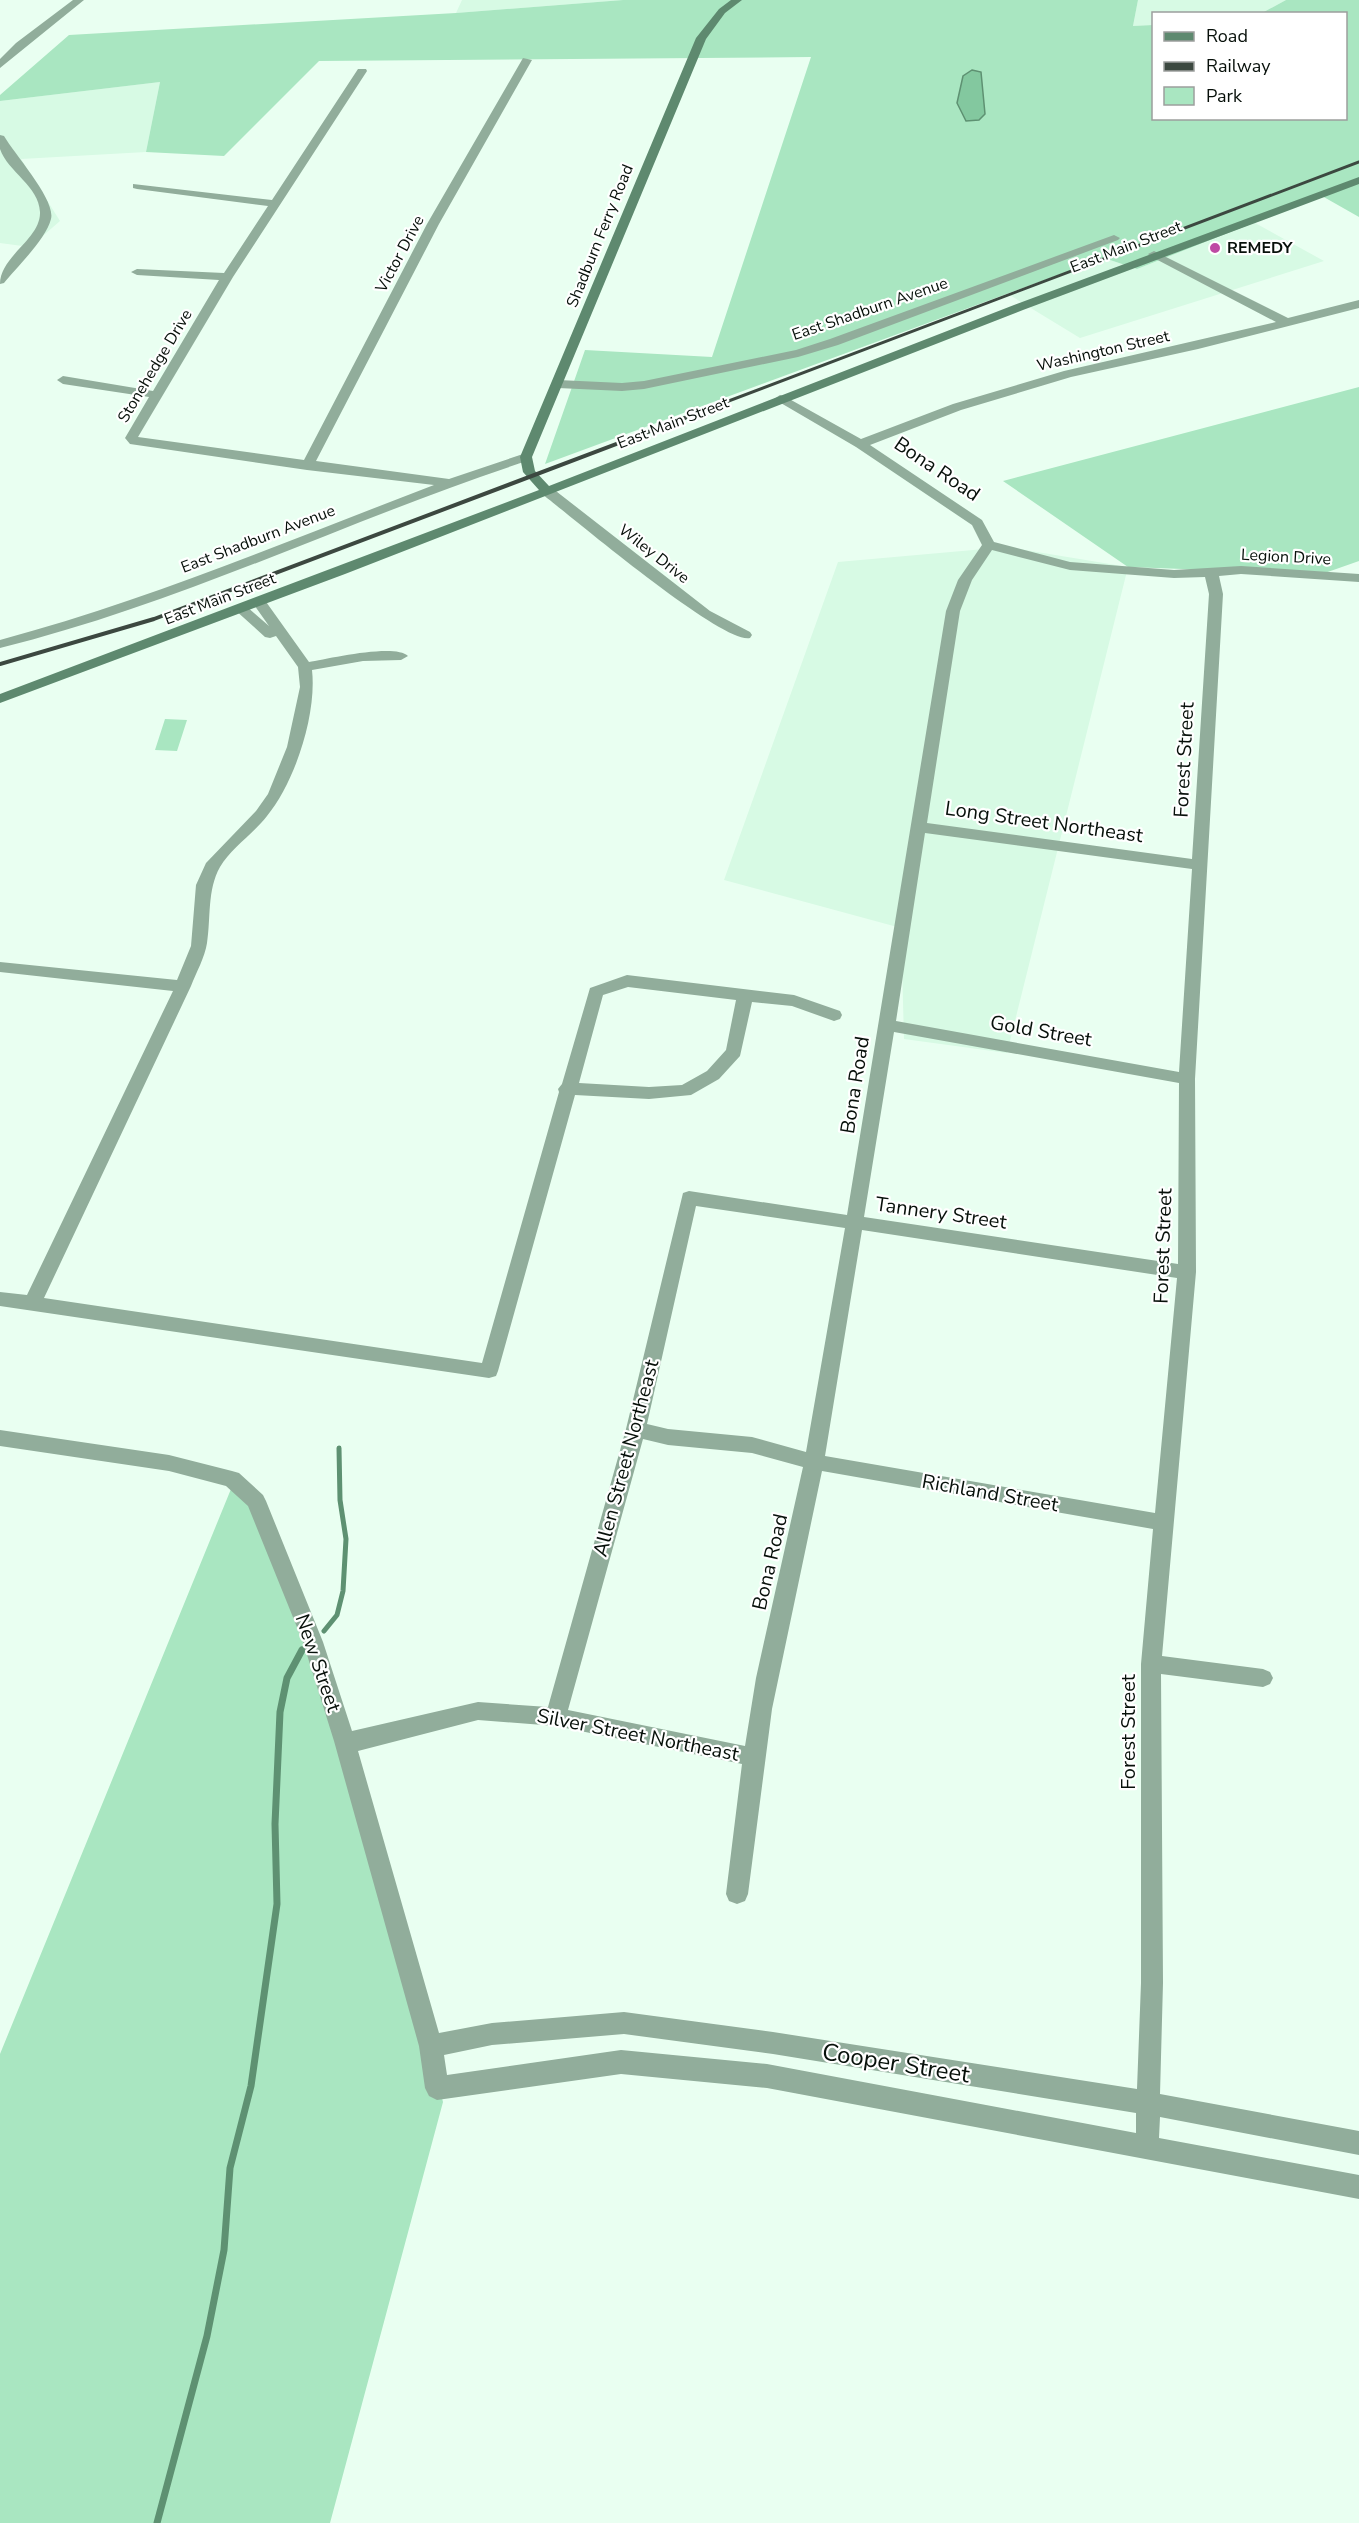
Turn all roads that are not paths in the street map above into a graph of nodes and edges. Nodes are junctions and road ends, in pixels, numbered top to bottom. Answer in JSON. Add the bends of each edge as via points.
{"nodes":[{"id":1,"x":80,"y":0,"type":"edge"},
{"id":2,"x":737,"y":0,"type":"edge"},
{"id":3,"x":527,"y":60,"type":"dead end"},
{"id":4,"x":0,"y":65,"type":"edge"},
{"id":5,"x":362,"y":71,"type":"dead end"},
{"id":6,"x":0,"y":138,"type":"edge"},
{"id":7,"x":1359,"y":180,"type":"edge"},
{"id":8,"x":137,"y":186,"type":"dead end"},
{"id":9,"x":274,"y":204,"type":"junction"},
{"id":10,"x":1114,"y":238,"type":"dead end"},
{"id":11,"x":1154,"y":254,"type":"junction"},
{"id":12,"x":137,"y":272,"type":"dead end"},
{"id":13,"x":227,"y":277,"type":"junction"},
{"id":14,"x":0,"y":281,"type":"edge"},
{"id":15,"x":1359,"y":304,"type":"edge"},
{"id":16,"x":1288,"y":323,"type":"junction"},
{"id":17,"x":63,"y":380,"type":"dead end"},
{"id":18,"x":558,"y":384,"type":"junction"},
{"id":19,"x":158,"y":395,"type":"junction"},
{"id":20,"x":780,"y":399,"type":"junction"},
{"id":21,"x":860,"y":444,"type":"junction"},
{"id":22,"x":526,"y":457,"type":"junction"},
{"id":23,"x":307,"y":466,"type":"junction"},
{"id":24,"x":448,"y":483,"type":"junction"},
{"id":25,"x":547,"y":491,"type":"junction"},
{"id":26,"x":989,"y":545,"type":"junction"},
{"id":27,"x":1211,"y":573,"type":"junction"},
{"id":28,"x":1359,"y":578,"type":"edge"},
{"id":29,"x":259,"y":602,"type":"junction"},
{"id":30,"x":241,"y":609,"type":"junction"},
{"id":31,"x":745,"y":635,"type":"dead end"},
{"id":32,"x":0,"y":644,"type":"edge"},
{"id":33,"x":293,"y":652,"type":"junction"},
{"id":34,"x":400,"y":656,"type":"dead end"},
{"id":35,"x":305,"y":667,"type":"junction"},
{"id":36,"x":0,"y":699,"type":"edge"},
{"id":37,"x":919,"y":827,"type":"junction"},
{"id":38,"x":1200,"y":865,"type":"junction"},
{"id":39,"x":0,"y":967,"type":"edge"},
{"id":40,"x":183,"y":986,"type":"junction"},
{"id":41,"x":745,"y":996,"type":"junction"},
{"id":42,"x":834,"y":1015,"type":"dead end"},
{"id":43,"x":887,"y":1025,"type":"junction"},
{"id":44,"x":1187,"y":1079,"type":"junction"},
{"id":45,"x":566,"y":1089,"type":"junction"},
{"id":46,"x":689,"y":1198,"type":"joint"},
{"id":47,"x":855,"y":1223,"type":"junction"},
{"id":48,"x":1187,"y":1272,"type":"junction"},
{"id":49,"x":0,"y":1299,"type":"edge"},
{"id":50,"x":33,"y":1303,"type":"junction"},
{"id":51,"x":636,"y":1429,"type":"junction"},
{"id":52,"x":0,"y":1438,"type":"edge"},
{"id":53,"x":814,"y":1462,"type":"junction"},
{"id":54,"x":1165,"y":1523,"type":"junction"},
{"id":55,"x":1150,"y":1664,"type":"junction"},
{"id":56,"x":1263,"y":1678,"type":"dead end"},
{"id":57,"x":556,"y":1716,"type":"junction"},
{"id":58,"x":345,"y":1741,"type":"junction"},
{"id":59,"x":754,"y":1757,"type":"junction"},
{"id":60,"x":737,"y":1894,"type":"dead end"},
{"id":61,"x":431,"y":2046,"type":"junction"},
{"id":62,"x":437,"y":2088,"type":"joint"},
{"id":63,"x":1149,"y":2103,"type":"junction"},
{"id":64,"x":1359,"y":2144,"type":"edge"},
{"id":65,"x":1147,"y":2146,"type":"junction"},
{"id":66,"x":1359,"y":2187,"type":"edge"}],
"edges":[{"from":1,"to":4,"type":"street"},
{"from":2,"to":18,"type":"street","name":"Shadburn Ferry Road","via":[[718,15],[701,38]]},
{"from":3,"to":23,"type":"street","name":"Victor Drive","via":[[434,224]]},
{"from":5,"to":9,"type":"street","name":"Stonehedge Drive"},
{"from":6,"to":14,"type":"street","via":[[35,188],[47,220]]},
{"from":7,"to":11,"type":"street","name":"East Main Street"},
{"from":8,"to":9,"type":"street"},
{"from":9,"to":13,"type":"street","name":"Stonehedge Drive"},
{"from":10,"to":18,"type":"street","name":"East Shadburn Avenue","via":[[798,353],[663,383],[622,387]]},
{"from":11,"to":16,"type":"street"},
{"from":11,"to":20,"type":"street","name":"East Main Street"},
{"from":12,"to":13,"type":"street"},
{"from":13,"to":19,"type":"street","name":"Stonehedge Drive"},
{"from":15,"to":16,"type":"street","name":"Washington Street"},
{"from":16,"to":21,"type":"street","name":"Washington Street","via":[[1068,374],[957,407]]},
{"from":17,"to":19,"type":"street"},
{"from":18,"to":22,"type":"street","name":"Shadburn Ferry Road"},
{"from":19,"to":23,"type":"street","name":"Stonehedge Drive","via":[[131,438],[134,441]]},
{"from":20,"to":21,"type":"street","name":"Bona Road"},
{"from":20,"to":25,"type":"street","name":"East Main Street"},
{"from":21,"to":26,"type":"street","name":"Bona Road","via":[[977,523]]},
{"from":22,"to":24,"type":"street","name":"East Shadburn Avenue"},
{"from":22,"to":25,"type":"street","via":[[529,472]]},
{"from":23,"to":24,"type":"street","name":"Stonehedge Drive"},
{"from":24,"to":32,"type":"street","name":"East Shadburn Avenue","via":[[69,627]]},
{"from":25,"to":29,"type":"street","name":"East Main Street"},
{"from":25,"to":31,"type":"street","name":"Wiley Drive","via":[[705,614]]},
{"from":26,"to":27,"type":"street","via":[[1070,566]]},
{"from":26,"to":37,"type":"street","name":"Bona Road","via":[[965,580],[953,611]]},
{"from":27,"to":28,"type":"street","name":"Legion Drive","via":[[1241,570]]},
{"from":27,"to":38,"type":"street","name":"Forest Street","via":[[1216,594]]},
{"from":29,"to":30,"type":"street","name":"East Main Street"},
{"from":29,"to":33,"type":"street"},
{"from":30,"to":33,"type":"street"},
{"from":30,"to":36,"type":"street","name":"East Main Street"},
{"from":33,"to":35,"type":"street"},
{"from":34,"to":35,"type":"street","via":[[363,657]]},
{"from":35,"to":40,"type":"street","via":[[307,687],[286,768],[275,795],[261,814],[214,863],[204,885],[199,946]]},
{"from":37,"to":38,"type":"street","name":"Long Street Northeast"},
{"from":37,"to":43,"type":"street","name":"Bona Road"},
{"from":38,"to":44,"type":"street","name":"Forest Street"},
{"from":39,"to":40,"type":"street"},
{"from":40,"to":50,"type":"street"},
{"from":41,"to":42,"type":"street","via":[[794,1001]]},
{"from":41,"to":45,"type":"street","via":[[734,1052],[712,1075],[685,1091]]},
{"from":41,"to":45,"type":"street","via":[[627,981],[596,992]]},
{"from":43,"to":44,"type":"street","name":"Gold Street"},
{"from":43,"to":47,"type":"street","name":"Bona Road"},
{"from":44,"to":48,"type":"street","name":"Forest Street"},
{"from":45,"to":50,"type":"street","via":[[489,1371]]},
{"from":46,"to":47,"type":"street","name":"Tannery Street"},
{"from":46,"to":51,"type":"street","name":"Allen Street Northeast"},
{"from":47,"to":48,"type":"street","name":"Tannery Street"},
{"from":47,"to":53,"type":"street","name":"Bona Road"},
{"from":48,"to":54,"type":"street","name":"Forest Street"},
{"from":49,"to":50,"type":"street"},
{"from":51,"to":53,"type":"street","name":"Richland Street","via":[[668,1437],[752,1445]]},
{"from":51,"to":57,"type":"street","name":"Allen Street Northeast"},
{"from":52,"to":58,"type":"street","name":"New Street","via":[[169,1463],[232,1479],[256,1501],[313,1642]]},
{"from":53,"to":54,"type":"street","name":"Richland Street"},
{"from":53,"to":59,"type":"street","name":"Bona Road","via":[[793,1570],[772,1649]]},
{"from":54,"to":55,"type":"street","name":"Forest Street"},
{"from":55,"to":56,"type":"street"},
{"from":55,"to":63,"type":"street","name":"Forest Street"},
{"from":57,"to":58,"type":"street","name":"Silver Street Northeast","via":[[478,1711],[360,1741]]},
{"from":57,"to":59,"type":"street","name":"Silver Street Northeast"},
{"from":58,"to":61,"type":"street","name":"New Street"},
{"from":59,"to":60,"type":"street","name":"Bona Road"},
{"from":61,"to":62,"type":"street","name":"New Street"},
{"from":61,"to":63,"type":"street","name":"Cooper Street","via":[[492,2034],[624,2023]]},
{"from":62,"to":65,"type":"street","name":"Cooper Street","via":[[621,2062],[767,2076]]},
{"from":63,"to":64,"type":"street","name":"Cooper Street"},
{"from":63,"to":65,"type":"street","name":"Forest Street"},
{"from":65,"to":66,"type":"street","name":"Cooper Street"}]}
